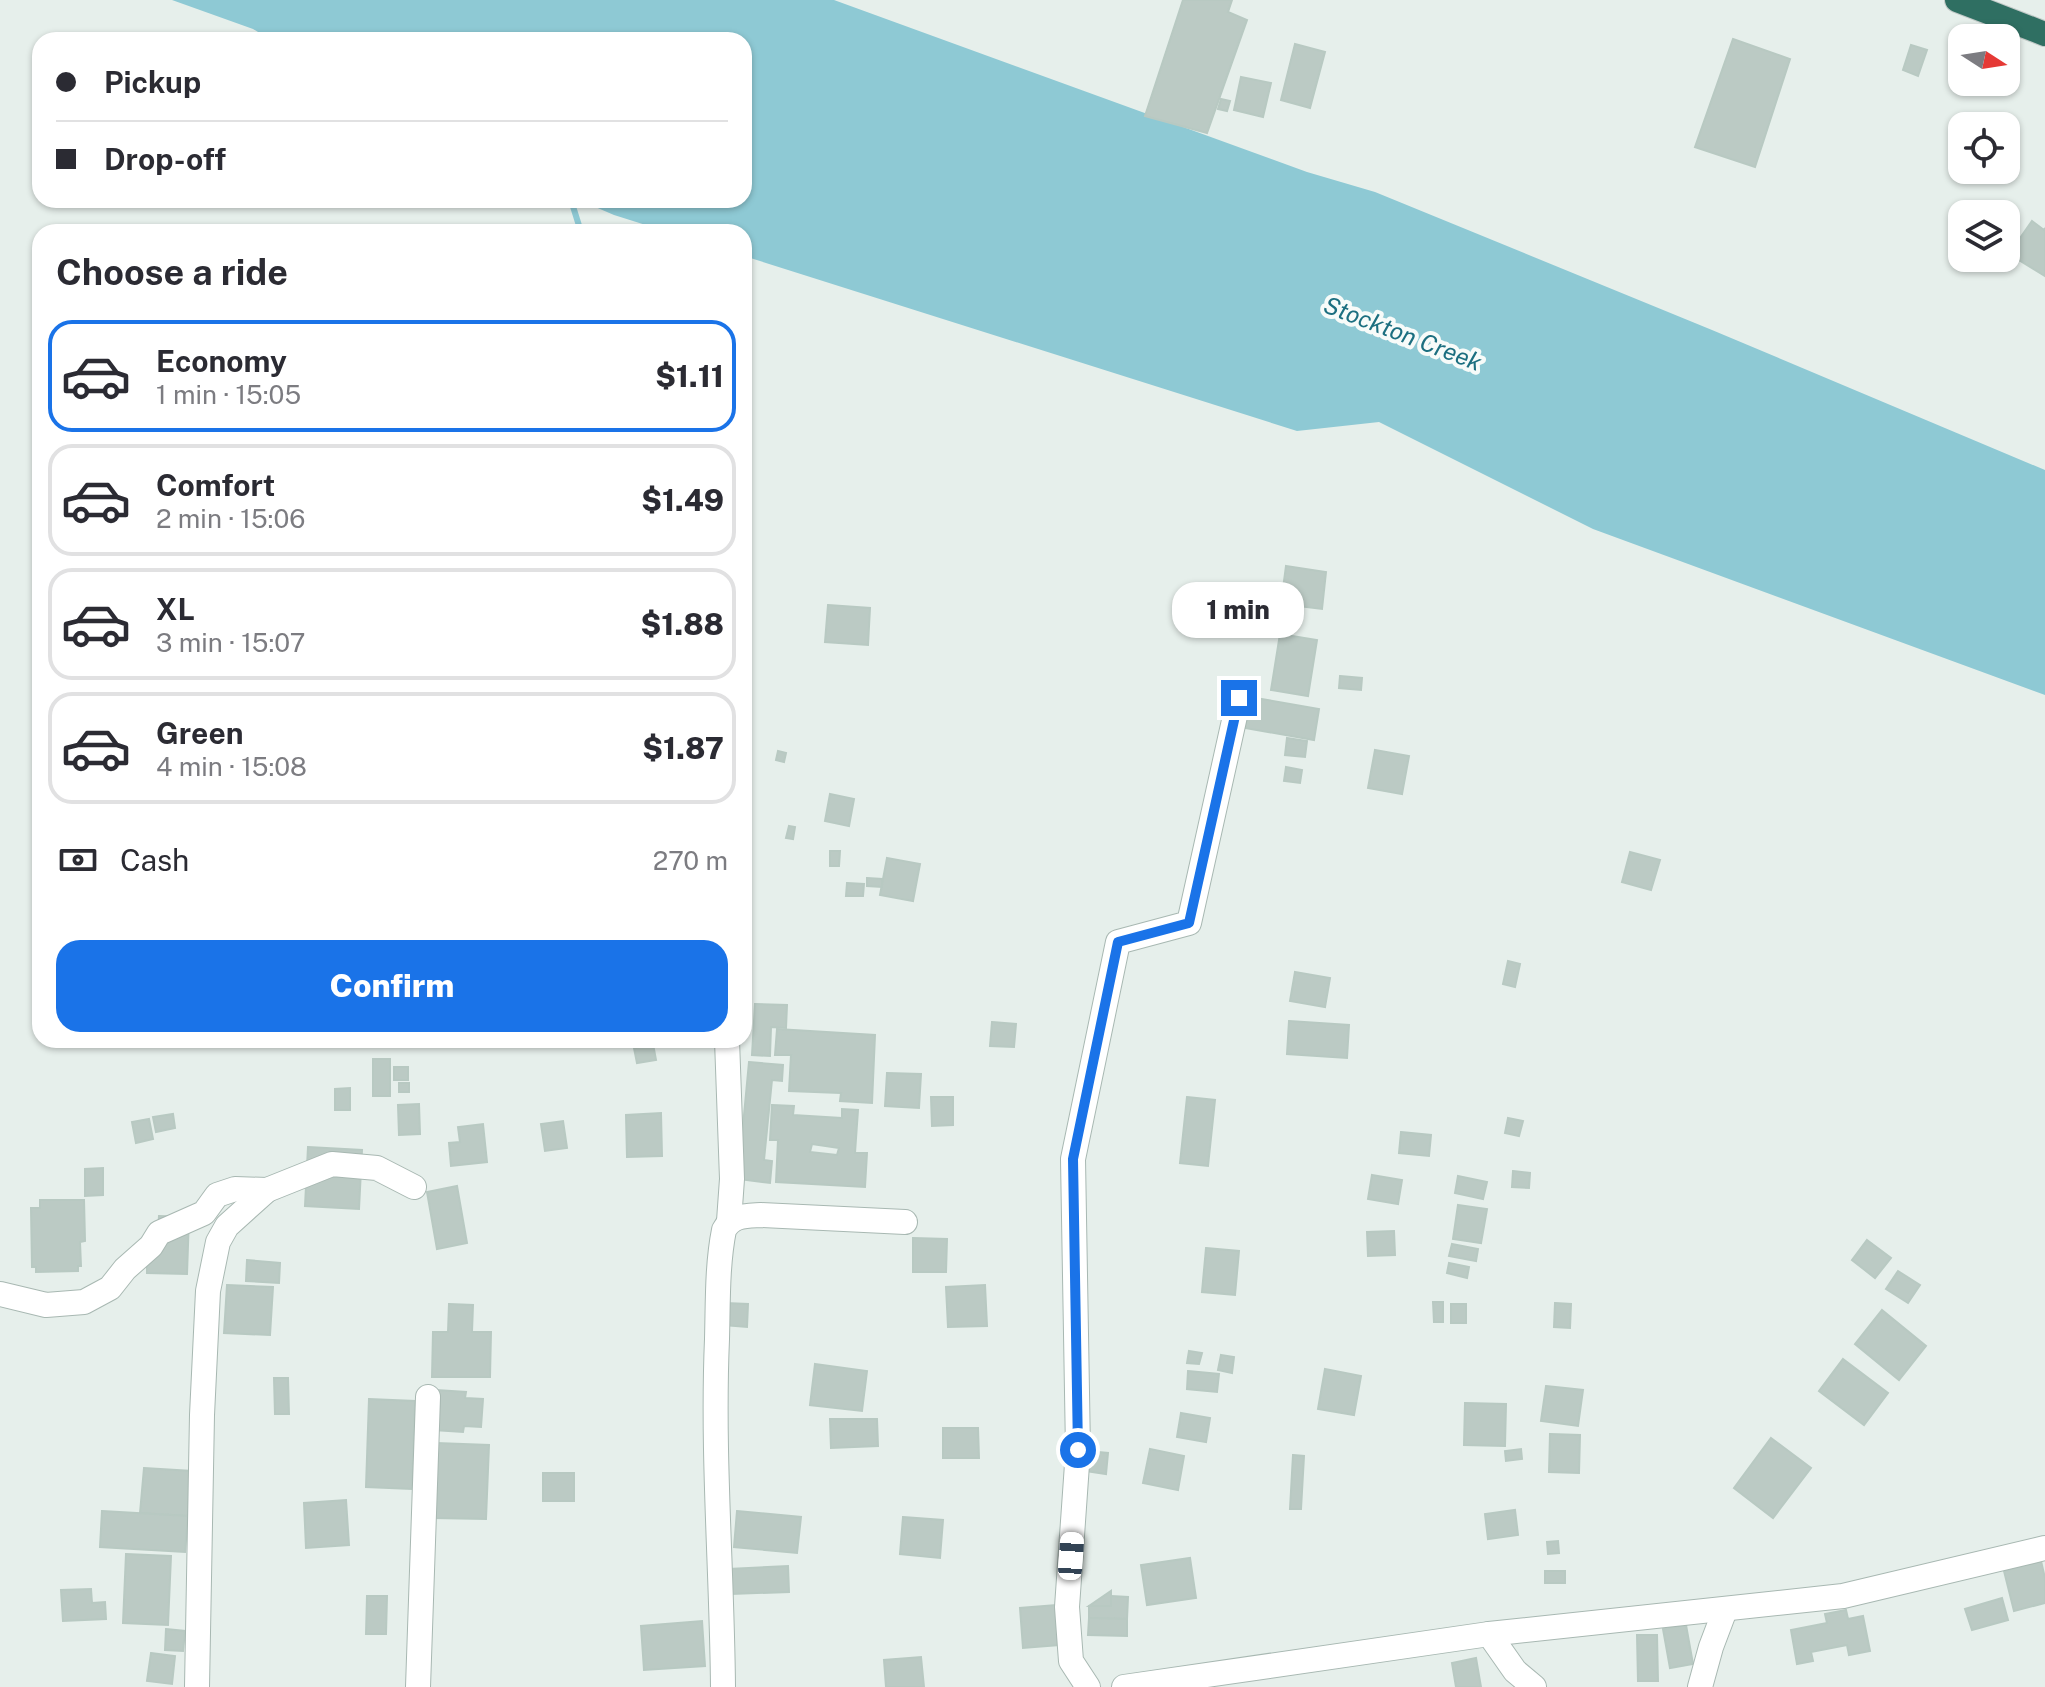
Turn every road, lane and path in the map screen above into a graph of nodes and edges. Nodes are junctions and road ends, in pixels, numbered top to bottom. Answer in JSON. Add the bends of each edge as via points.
{"nodes":[{"id":1,"x":1957,"y":0,"type":"edge"},
{"id":2,"x":1984,"y":5,"type":"edge"},
{"id":3,"x":2045,"y":34,"type":"edge"},
{"id":4,"x":1239,"y":698,"type":"dead end"},
{"id":5,"x":727,"y":1048,"type":"edge"},
{"id":6,"x":414,"y":1187,"type":"dead end"},
{"id":7,"x":267,"y":1190,"type":"junction"},
{"id":8,"x":729,"y":1221,"type":"junction"},
{"id":9,"x":905,"y":1222,"type":"dead end"},
{"id":10,"x":0,"y":1294,"type":"edge"},
{"id":11,"x":428,"y":1397,"type":"dead end"},
{"id":12,"x":2045,"y":1548,"type":"edge"},
{"id":13,"x":1725,"y":1610,"type":"junction"},
{"id":14,"x":1489,"y":1634,"type":"junction"},
{"id":15,"x":197,"y":1687,"type":"edge"},
{"id":16,"x":418,"y":1687,"type":"edge"},
{"id":17,"x":723,"y":1687,"type":"edge"},
{"id":18,"x":1088,"y":1687,"type":"edge"},
{"id":19,"x":1124,"y":1687,"type":"edge"},
{"id":20,"x":1534,"y":1687,"type":"edge"},
{"id":21,"x":1700,"y":1687,"type":"edge"}],
"edges":[{"from":1,"to":2,"type":"highway"},
{"from":2,"to":3,"type":"highway"},
{"from":4,"to":18,"type":"street","via":[[1189,923],[1118,942],[1073,1159],[1078,1450],[1067,1607],[1071,1661]]},
{"from":5,"to":8,"type":"street"},
{"from":6,"to":7,"type":"street","via":[[377,1168],[332,1164]]},
{"from":7,"to":10,"type":"street","via":[[235,1189],[217,1195],[204,1213],[159,1233],[110,1288],[84,1302],[46,1305]]},
{"from":7,"to":15,"type":"street","via":[[227,1226],[218,1242],[208,1291]]},
{"from":8,"to":9,"type":"street","via":[[761,1215]]},
{"from":8,"to":17,"type":"street","via":[[721,1243],[714,1434]]},
{"from":11,"to":16,"type":"street"},
{"from":12,"to":13,"type":"street","via":[[1843,1596]]},
{"from":13,"to":14,"type":"street"},
{"from":13,"to":21,"type":"street"},
{"from":14,"to":19,"type":"street"},
{"from":14,"to":20,"type":"street","via":[[1515,1671]]}]}
